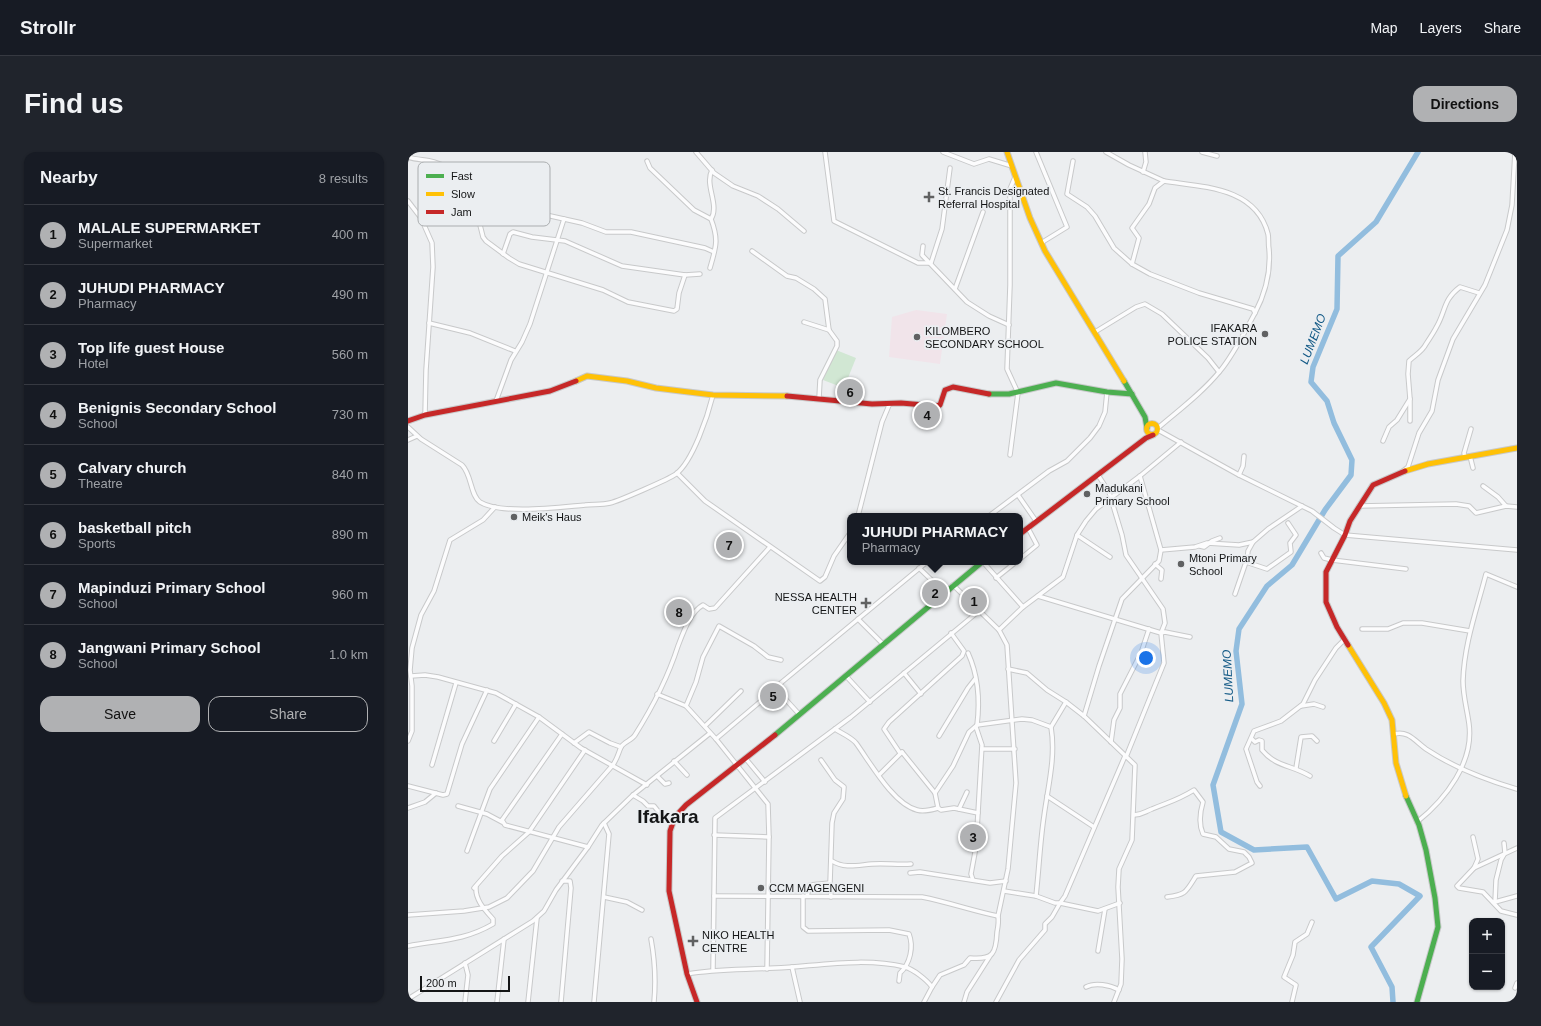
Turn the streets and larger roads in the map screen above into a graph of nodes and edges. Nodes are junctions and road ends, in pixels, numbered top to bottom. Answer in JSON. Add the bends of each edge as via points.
{"nodes":[{"id":1,"x":696,"y":152,"type":"edge"},
{"id":2,"x":825,"y":152,"type":"edge"},
{"id":3,"x":943,"y":152,"type":"edge"},
{"id":4,"x":1007,"y":152,"type":"edge"},
{"id":5,"x":1036,"y":152,"type":"edge"},
{"id":6,"x":1106,"y":152,"type":"edge"},
{"id":7,"x":1145,"y":152,"type":"edge"},
{"id":8,"x":1202,"y":152,"type":"edge"},
{"id":9,"x":1515,"y":152,"type":"edge"},
{"id":10,"x":1217,"y":156,"type":"dead end"},
{"id":11,"x":408,"y":157,"type":"edge"},
{"id":12,"x":647,"y":160,"type":"dead end"},
{"id":13,"x":1073,"y":161,"type":"dead end"},
{"id":14,"x":432,"y":162,"type":"edge"},
{"id":15,"x":1012,"y":166,"type":"junction"},
{"id":16,"x":950,"y":168,"type":"dead end"},
{"id":17,"x":712,"y":170,"type":"junction"},
{"id":18,"x":1143,"y":172,"type":"junction"},
{"id":19,"x":1015,"y":177,"type":"junction"},
{"id":20,"x":1164,"y":181,"type":"junction"},
{"id":21,"x":408,"y":201,"type":"edge"},
{"id":22,"x":983,"y":212,"type":"dead end"},
{"id":23,"x":418,"y":214,"type":"edge"},
{"id":24,"x":550,"y":216,"type":"edge"},
{"id":25,"x":564,"y":219,"type":"junction"},
{"id":26,"x":711,"y":219,"type":"junction"},
{"id":27,"x":425,"y":226,"type":"edge"},
{"id":28,"x":480,"y":226,"type":"edge"},
{"id":29,"x":804,"y":231,"type":"dead end"},
{"id":30,"x":558,"y":240,"type":"junction"},
{"id":31,"x":1041,"y":243,"type":"junction"},
{"id":32,"x":923,"y":246,"type":"dead end"},
{"id":33,"x":752,"y":250,"type":"dead end"},
{"id":34,"x":714,"y":252,"type":"junction"},
{"id":35,"x":503,"y":254,"type":"junction"},
{"id":36,"x":931,"y":263,"type":"junction"},
{"id":37,"x":1132,"y":264,"type":"junction"},
{"id":38,"x":710,"y":268,"type":"dead end"},
{"id":39,"x":548,"y":273,"type":"junction"},
{"id":40,"x":700,"y":274,"type":"dead end"},
{"id":41,"x":685,"y":275,"type":"junction"},
{"id":42,"x":955,"y":290,"type":"junction"},
{"id":43,"x":1479,"y":293,"type":"junction"},
{"id":44,"x":1255,"y":313,"type":"junction"},
{"id":45,"x":804,"y":322,"type":"dead end"},
{"id":46,"x":429,"y":323,"type":"junction"},
{"id":47,"x":1009,"y":325,"type":"junction"},
{"id":48,"x":829,"y":330,"type":"junction"},
{"id":49,"x":1095,"y":332,"type":"junction"},
{"id":50,"x":515,"y":351,"type":"junction"},
{"id":51,"x":1219,"y":372,"type":"junction"},
{"id":52,"x":1107,"y":392,"type":"junction"},
{"id":53,"x":1018,"y":393,"type":"junction"},
{"id":54,"x":713,"y":394,"type":"junction"},
{"id":55,"x":1132,"y":394,"type":"junction"},
{"id":56,"x":819,"y":398,"type":"junction"},
{"id":57,"x":1410,"y":399,"type":"junction"},
{"id":58,"x":496,"y":401,"type":"junction"},
{"id":59,"x":890,"y":404,"type":"junction"},
{"id":60,"x":425,"y":415,"type":"junction"},
{"id":61,"x":1145,"y":417,"type":"junction"},
{"id":62,"x":408,"y":420,"type":"edge"},
{"id":63,"x":1410,"y":421,"type":"dead end"},
{"id":64,"x":1156,"y":427,"type":"junction"},
{"id":65,"x":408,"y":428,"type":"edge"},
{"id":66,"x":1147,"y":429,"type":"junction"},
{"id":67,"x":1471,"y":429,"type":"dead end"},
{"id":68,"x":1153,"y":435,"type":"junction"},
{"id":69,"x":417,"y":436,"type":"junction"},
{"id":70,"x":408,"y":440,"type":"edge"},
{"id":71,"x":1144,"y":440,"type":"junction"},
{"id":72,"x":1383,"y":441,"type":"dead end"},
{"id":73,"x":1181,"y":442,"type":"junction"},
{"id":74,"x":1517,"y":448,"type":"edge"},
{"id":75,"x":1010,"y":455,"type":"dead end"},
{"id":76,"x":1244,"y":456,"type":"dead end"},
{"id":77,"x":1468,"y":457,"type":"junction"},
{"id":78,"x":1473,"y":468,"type":"dead end"},
{"id":79,"x":1403,"y":471,"type":"junction"},
{"id":80,"x":677,"y":474,"type":"junction"},
{"id":81,"x":1098,"y":475,"type":"junction"},
{"id":82,"x":1239,"y":475,"type":"junction"},
{"id":83,"x":1140,"y":476,"type":"junction"},
{"id":84,"x":1483,"y":486,"type":"dead end"},
{"id":85,"x":1018,"y":495,"type":"junction"},
{"id":86,"x":1110,"y":498,"type":"junction"},
{"id":87,"x":1302,"y":506,"type":"junction"},
{"id":88,"x":1359,"y":506,"type":"junction"},
{"id":89,"x":1506,"y":506,"type":"junction"},
{"id":90,"x":495,"y":507,"type":"junction"},
{"id":91,"x":1517,"y":507,"type":"edge"},
{"id":92,"x":859,"y":513,"type":"edge"},
{"id":93,"x":993,"y":513,"type":"edge"},
{"id":94,"x":1036,"y":522,"type":"junction"},
{"id":95,"x":1288,"y":523,"type":"dead end"},
{"id":96,"x":1028,"y":528,"type":"junction"},
{"id":97,"x":1023,"y":532,"type":"edge"},
{"id":98,"x":1077,"y":535,"type":"junction"},
{"id":99,"x":1345,"y":535,"type":"junction"},
{"id":100,"x":847,"y":537,"type":"edge"},
{"id":101,"x":1220,"y":538,"type":"dead end"},
{"id":102,"x":1253,"y":542,"type":"junction"},
{"id":103,"x":1210,"y":543,"type":"junction"},
{"id":104,"x":770,"y":547,"type":"junction"},
{"id":105,"x":1160,"y":550,"type":"junction"},
{"id":106,"x":1517,"y":550,"type":"edge"},
{"id":107,"x":1321,"y":553,"type":"dead end"},
{"id":108,"x":1023,"y":557,"type":"edge"},
{"id":109,"x":1110,"y":557,"type":"dead end"},
{"id":110,"x":1332,"y":560,"type":"junction"},
{"id":111,"x":1247,"y":562,"type":"junction"},
{"id":112,"x":1155,"y":564,"type":"junction"},
{"id":113,"x":923,"y":565,"type":"edge"},
{"id":114,"x":978,"y":565,"type":"edge"},
{"id":115,"x":985,"y":565,"type":"edge"},
{"id":116,"x":1012,"y":565,"type":"edge"},
{"id":117,"x":919,"y":568,"type":"junction"},
{"id":118,"x":1406,"y":570,"type":"dead end"},
{"id":119,"x":996,"y":578,"type":"junction"},
{"id":120,"x":1141,"y":578,"type":"junction"},
{"id":121,"x":1161,"y":579,"type":"dead end"},
{"id":122,"x":953,"y":585,"type":"junction"},
{"id":123,"x":1517,"y":587,"type":"edge"},
{"id":124,"x":944,"y":592,"type":"junction"},
{"id":125,"x":1235,"y":594,"type":"dead end"},
{"id":126,"x":1038,"y":596,"type":"junction"},
{"id":127,"x":1023,"y":607,"type":"junction"},
{"id":128,"x":979,"y":611,"type":"junction"},
{"id":129,"x":858,"y":619,"type":"junction"},
{"id":130,"x":1115,"y":620,"type":"junction"},
{"id":131,"x":1362,"y":628,"type":"dead end"},
{"id":132,"x":1149,"y":629,"type":"junction"},
{"id":133,"x":999,"y":630,"type":"junction"},
{"id":134,"x":1470,"y":631,"type":"junction"},
{"id":135,"x":951,"y":633,"type":"junction"},
{"id":136,"x":1161,"y":633,"type":"junction"},
{"id":137,"x":1190,"y":637,"type":"dead end"},
{"id":138,"x":1345,"y":639,"type":"junction"},
{"id":139,"x":884,"y":645,"type":"junction"},
{"id":140,"x":968,"y":653,"type":"dead end"},
{"id":141,"x":409,"y":657,"type":"edge"},
{"id":142,"x":781,"y":660,"type":"dead end"},
{"id":143,"x":1008,"y":669,"type":"junction"},
{"id":144,"x":904,"y":674,"type":"junction"},
{"id":145,"x":411,"y":676,"type":"junction"},
{"id":146,"x":846,"y":676,"type":"junction"},
{"id":147,"x":975,"y":679,"type":"junction"},
{"id":148,"x":456,"y":682,"type":"junction"},
{"id":149,"x":487,"y":690,"type":"junction"},
{"id":150,"x":741,"y":691,"type":"dead end"},
{"id":151,"x":657,"y":694,"type":"junction"},
{"id":152,"x":921,"y":694,"type":"junction"},
{"id":153,"x":761,"y":701,"type":"dead end"},
{"id":154,"x":870,"y":702,"type":"junction"},
{"id":155,"x":1066,"y":702,"type":"junction"},
{"id":156,"x":516,"y":704,"type":"junction"},
{"id":157,"x":686,"y":706,"type":"junction"},
{"id":158,"x":1301,"y":706,"type":"junction"},
{"id":159,"x":1323,"y":707,"type":"dead end"},
{"id":160,"x":799,"y":714,"type":"junction"},
{"id":161,"x":1084,"y":716,"type":"junction"},
{"id":162,"x":539,"y":717,"type":"junction"},
{"id":163,"x":1013,"y":720,"type":"junction"},
{"id":164,"x":705,"y":726,"type":"junction"},
{"id":165,"x":976,"y":726,"type":"junction"},
{"id":166,"x":1051,"y":727,"type":"junction"},
{"id":167,"x":835,"y":729,"type":"junction"},
{"id":168,"x":562,"y":734,"type":"junction"},
{"id":169,"x":709,"y":734,"type":"junction"},
{"id":170,"x":1394,"y":734,"type":"junction"},
{"id":171,"x":939,"y":736,"type":"dead end"},
{"id":172,"x":716,"y":739,"type":"junction"},
{"id":173,"x":1252,"y":739,"type":"junction"},
{"id":174,"x":408,"y":741,"type":"edge"},
{"id":175,"x":494,"y":741,"type":"dead end"},
{"id":176,"x":1317,"y":741,"type":"dead end"},
{"id":177,"x":1111,"y":742,"type":"junction"},
{"id":178,"x":574,"y":743,"type":"junction"},
{"id":179,"x":621,"y":747,"type":"junction"},
{"id":180,"x":982,"y":749,"type":"junction"},
{"id":181,"x":585,"y":750,"type":"junction"},
{"id":182,"x":1015,"y":750,"type":"junction"},
{"id":183,"x":902,"y":752,"type":"junction"},
{"id":184,"x":1125,"y":756,"type":"junction"},
{"id":185,"x":746,"y":759,"type":"junction"},
{"id":186,"x":821,"y":760,"type":"dead end"},
{"id":187,"x":674,"y":761,"type":"junction"},
{"id":188,"x":432,"y":765,"type":"dead end"},
{"id":189,"x":612,"y":766,"type":"junction"},
{"id":190,"x":736,"y":766,"type":"junction"},
{"id":191,"x":1296,"y":768,"type":"junction"},
{"id":192,"x":1462,"y":768,"type":"junction"},
{"id":193,"x":687,"y":775,"type":"dead end"},
{"id":194,"x":879,"y":775,"type":"junction"},
{"id":195,"x":657,"y":776,"type":"junction"},
{"id":196,"x":1310,"y":776,"type":"dead end"},
{"id":197,"x":764,"y":782,"type":"junction"},
{"id":198,"x":669,"y":783,"type":"dead end"},
{"id":199,"x":647,"y":785,"type":"junction"},
{"id":200,"x":408,"y":786,"type":"edge"},
{"id":201,"x":1260,"y":786,"type":"dead end"},
{"id":202,"x":756,"y":787,"type":"junction"},
{"id":203,"x":1517,"y":789,"type":"edge"},
{"id":204,"x":967,"y":792,"type":"dead end"},
{"id":205,"x":436,"y":793,"type":"junction"},
{"id":206,"x":935,"y":794,"type":"junction"},
{"id":207,"x":633,"y":795,"type":"junction"},
{"id":208,"x":1047,"y":796,"type":"junction"},
{"id":209,"x":458,"y":806,"type":"dead end"},
{"id":210,"x":408,"y":808,"type":"edge"},
{"id":211,"x":938,"y":808,"type":"junction"},
{"id":212,"x":958,"y":809,"type":"junction"},
{"id":213,"x":482,"y":813,"type":"junction"},
{"id":214,"x":978,"y":813,"type":"junction"},
{"id":215,"x":1134,"y":815,"type":"junction"},
{"id":216,"x":662,"y":816,"type":"dead end"},
{"id":217,"x":502,"y":820,"type":"junction"},
{"id":218,"x":1418,"y":822,"type":"junction"},
{"id":219,"x":604,"y":823,"type":"junction"},
{"id":220,"x":1094,"y":827,"type":"junction"},
{"id":221,"x":529,"y":832,"type":"junction"},
{"id":222,"x":714,"y":835,"type":"junction"},
{"id":223,"x":1473,"y":836,"type":"dead end"},
{"id":224,"x":769,"y":837,"type":"junction"},
{"id":225,"x":552,"y":839,"type":"junction"},
{"id":226,"x":1504,"y":844,"type":"dead end"},
{"id":227,"x":588,"y":847,"type":"junction"},
{"id":228,"x":1517,"y":848,"type":"edge"},
{"id":229,"x":466,"y":851,"type":"dead end"},
{"id":230,"x":1505,"y":853,"type":"junction"},
{"id":231,"x":832,"y":861,"type":"junction"},
{"id":232,"x":910,"y":864,"type":"dead end"},
{"id":233,"x":1474,"y":868,"type":"junction"},
{"id":234,"x":910,"y":873,"type":"dead end"},
{"id":235,"x":973,"y":880,"type":"junction"},
{"id":236,"x":562,"y":881,"type":"junction"},
{"id":237,"x":1006,"y":881,"type":"junction"},
{"id":238,"x":830,"y":882,"type":"junction"},
{"id":239,"x":1004,"y":891,"type":"junction"},
{"id":240,"x":714,"y":896,"type":"junction"},
{"id":241,"x":805,"y":896,"type":"junction"},
{"id":242,"x":1036,"y":896,"type":"junction"},
{"id":243,"x":1517,"y":896,"type":"edge"},
{"id":244,"x":604,"y":897,"type":"junction"},
{"id":245,"x":769,"y":897,"type":"junction"},
{"id":246,"x":831,"y":897,"type":"junction"},
{"id":247,"x":1167,"y":897,"type":"dead end"},
{"id":248,"x":1494,"y":902,"type":"junction"},
{"id":249,"x":1060,"y":903,"type":"junction"},
{"id":250,"x":1120,"y":903,"type":"junction"},
{"id":251,"x":484,"y":908,"type":"junction"},
{"id":252,"x":1105,"y":909,"type":"junction"},
{"id":253,"x":642,"y":910,"type":"dead end"},
{"id":254,"x":1517,"y":914,"type":"edge"},
{"id":255,"x":408,"y":915,"type":"edge"},
{"id":256,"x":998,"y":916,"type":"junction"},
{"id":257,"x":537,"y":918,"type":"junction"},
{"id":258,"x":1312,"y":922,"type":"dead end"},
{"id":259,"x":504,"y":939,"type":"junction"},
{"id":260,"x":651,"y":939,"type":"dead end"},
{"id":261,"x":408,"y":946,"type":"edge"},
{"id":262,"x":1098,"y":951,"type":"dead end"},
{"id":263,"x":991,"y":955,"type":"junction"},
{"id":264,"x":465,"y":963,"type":"junction"},
{"id":265,"x":792,"y":967,"type":"junction"},
{"id":266,"x":907,"y":967,"type":"junction"},
{"id":267,"x":767,"y":969,"type":"junction"},
{"id":268,"x":713,"y":970,"type":"junction"},
{"id":269,"x":687,"y":974,"type":"junction"},
{"id":270,"x":899,"y":982,"type":"dead end"},
{"id":271,"x":1517,"y":983,"type":"edge"},
{"id":272,"x":932,"y":987,"type":"junction"},
{"id":273,"x":1086,"y":987,"type":"dead end"},
{"id":274,"x":1514,"y":988,"type":"dead end"},
{"id":275,"x":1119,"y":990,"type":"junction"},
{"id":276,"x":408,"y":999,"type":"edge"},
{"id":277,"x":465,"y":1002,"type":"edge"},
{"id":278,"x":497,"y":1002,"type":"edge"},
{"id":279,"x":528,"y":1002,"type":"edge"},
{"id":280,"x":561,"y":1002,"type":"edge"},
{"id":281,"x":594,"y":1002,"type":"edge"},
{"id":282,"x":654,"y":1002,"type":"edge"},
{"id":283,"x":697,"y":1002,"type":"edge"},
{"id":284,"x":800,"y":1002,"type":"edge"},
{"id":285,"x":924,"y":1002,"type":"edge"},
{"id":286,"x":964,"y":1002,"type":"edge"},
{"id":287,"x":996,"y":1002,"type":"edge"},
{"id":288,"x":1114,"y":1002,"type":"edge"},
{"id":289,"x":1292,"y":1002,"type":"edge"},
{"id":290,"x":1417,"y":1002,"type":"edge"}],
"edges":[{"from":1,"to":17,"type":"street"},
{"from":2,"to":36,"type":"street","via":[[834,221],[918,263]]},
{"from":3,"to":15,"type":"street","via":[[974,164],[988,159]]},
{"from":4,"to":15,"type":"street"},
{"from":5,"to":31,"type":"street","via":[[1067,227]]},
{"from":6,"to":18,"type":"street"},
{"from":7,"to":18,"type":"street"},
{"from":8,"to":10,"type":"street"},
{"from":9,"to":43,"type":"street","via":[[1512,204],[1507,230]]},
{"from":11,"to":14,"type":"street"},
{"from":12,"to":26,"type":"street","via":[[650,168],[694,210]]},
{"from":13,"to":37,"type":"street","via":[[1068,194],[1087,207],[1114,248]]},
{"from":15,"to":19,"type":"street"},
{"from":16,"to":36,"type":"street","via":[[942,229]]},
{"from":17,"to":26,"type":"street","via":[[714,212]]},
{"from":17,"to":29,"type":"street","via":[[733,186],[758,196],[778,209]]},
{"from":18,"to":20,"type":"street"},
{"from":19,"to":31,"type":"street"},
{"from":19,"to":47,"type":"street","via":[[1010,188]]},
{"from":20,"to":37,"type":"street","via":[[1155,188],[1149,204],[1132,228],[1139,238]]},
{"from":20,"to":44,"type":"street","via":[[1200,185],[1228,192],[1248,203],[1262,219],[1268,235],[1270,264],[1264,295]]},
{"from":21,"to":23,"type":"street"},
{"from":22,"to":42,"type":"street"},
{"from":24,"to":25,"type":"street"},
{"from":25,"to":30,"type":"street"},
{"from":25,"to":34,"type":"street","via":[[606,232],[631,232]]},
{"from":26,"to":34,"type":"street","via":[[716,234]]},
{"from":27,"to":46,"type":"street","via":[[432,243]]},
{"from":28,"to":35,"type":"street","via":[[486,241]]},
{"from":30,"to":35,"type":"street","via":[[513,232]]},
{"from":30,"to":39,"type":"street"},
{"from":30,"to":41,"type":"street","via":[[574,244],[622,266]]},
{"from":31,"to":49,"type":"street"},
{"from":32,"to":36,"type":"street","via":[[922,255]]},
{"from":33,"to":48,"type":"street","via":[[787,276],[796,278],[814,289],[825,299]]},
{"from":34,"to":38,"type":"street"},
{"from":35,"to":39,"type":"street","via":[[519,264]]},
{"from":36,"to":42,"type":"street"},
{"from":37,"to":44,"type":"street","via":[[1150,274],[1253,310]]},
{"from":39,"to":41,"type":"street","via":[[603,290],[628,302],[674,311],[677,309]]},
{"from":39,"to":50,"type":"street","via":[[530,324]]},
{"from":40,"to":41,"type":"street"},
{"from":42,"to":47,"type":"street","via":[[988,316]]},
{"from":43,"to":57,"type":"street","via":[[1460,287],[1445,304],[1426,345],[1409,361]]},
{"from":43,"to":79,"type":"street","via":[[1451,345],[1438,380],[1432,410],[1408,466]]},
{"from":44,"to":51,"type":"street"},
{"from":45,"to":48,"type":"street"},
{"from":46,"to":50,"type":"street","via":[[470,333]]},
{"from":46,"to":60,"type":"street"},
{"from":47,"to":53,"type":"street","via":[[1007,369]]},
{"from":48,"to":56,"type":"street","via":[[837,346],[820,380]]},
{"from":49,"to":51,"type":"street","via":[[1145,304],[1162,314]]},
{"from":49,"to":55,"type":"street"},
{"from":50,"to":58,"type":"street"},
{"from":51,"to":64,"type":"street","via":[[1206,387]]},
{"from":52,"to":53,"type":"street","via":[[1056,383]]},
{"from":52,"to":55,"type":"street"},
{"from":52,"to":85,"type":"street","via":[[1105,412],[1090,438],[1067,461],[1049,471]]},
{"from":53,"to":59,"type":"street","via":[[990,394],[953,387],[945,390],[938,406]]},
{"from":53,"to":75,"type":"street"},
{"from":54,"to":56,"type":"street"},
{"from":54,"to":58,"type":"street","via":[[656,388],[587,376],[550,391]]},
{"from":54,"to":80,"type":"street","via":[[708,416],[691,454]]},
{"from":55,"to":61,"type":"street"},
{"from":56,"to":59,"type":"street"},
{"from":57,"to":63,"type":"street"},
{"from":57,"to":72,"type":"street","via":[[1397,420],[1389,426]]},
{"from":58,"to":60,"type":"street"},
{"from":59,"to":92,"type":"street","via":[[882,422]]},
{"from":60,"to":62,"type":"street"},
{"from":61,"to":64,"type":"street"},
{"from":61,"to":66,"type":"street"},
{"from":64,"to":66,"type":"street","via":[[1150,425]]},
{"from":64,"to":68,"type":"street"},
{"from":64,"to":73,"type":"street"},
{"from":65,"to":69,"type":"street"},
{"from":66,"to":68,"type":"street"},
{"from":66,"to":71,"type":"street"},
{"from":67,"to":77,"type":"street","via":[[1464,453]]},
{"from":68,"to":71,"type":"street"},
{"from":69,"to":70,"type":"street"},
{"from":69,"to":90,"type":"street","via":[[462,465],[467,470],[479,501]]},
{"from":71,"to":81,"type":"street"},
{"from":73,"to":82,"type":"street"},
{"from":73,"to":83,"type":"street"},
{"from":74,"to":77,"type":"street"},
{"from":76,"to":82,"type":"street"},
{"from":77,"to":78,"type":"street"},
{"from":77,"to":79,"type":"street"},
{"from":79,"to":88,"type":"street","via":[[1373,485]]},
{"from":80,"to":90,"type":"street","via":[[610,503],[536,510]]},
{"from":80,"to":104,"type":"street","via":[[705,501]]},
{"from":81,"to":86,"type":"street"},
{"from":81,"to":94,"type":"street"},
{"from":82,"to":87,"type":"street"},
{"from":83,"to":86,"type":"street"},
{"from":83,"to":105,"type":"street"},
{"from":84,"to":89,"type":"street","via":[[1498,496]]},
{"from":85,"to":93,"type":"street"},
{"from":85,"to":94,"type":"street"},
{"from":86,"to":98,"type":"street","via":[[1093,513]]},
{"from":86,"to":120,"type":"street","via":[[1126,555]]},
{"from":87,"to":99,"type":"street"},
{"from":87,"to":102,"type":"street"},
{"from":88,"to":89,"type":"street","via":[[1456,504],[1469,506],[1476,513],[1481,513]]},
{"from":88,"to":99,"type":"street"},
{"from":89,"to":91,"type":"street"},
{"from":90,"to":141,"type":"street","via":[[483,520],[450,540],[434,591],[421,615]]},
{"from":94,"to":96,"type":"street"},
{"from":95,"to":111,"type":"street","via":[[1296,535],[1290,543],[1291,552],[1267,569]]},
{"from":96,"to":97,"type":"street"},
{"from":96,"to":108,"type":"street","via":[[1037,545]]},
{"from":98,"to":109,"type":"street"},
{"from":98,"to":126,"type":"street","via":[[1063,577]]},
{"from":99,"to":106,"type":"street"},
{"from":99,"to":110,"type":"street"},
{"from":100,"to":104,"type":"street","via":[[834,556],[825,577],[820,581]]},
{"from":101,"to":103,"type":"street"},
{"from":102,"to":103,"type":"street","via":[[1239,545]]},
{"from":102,"to":111,"type":"street","via":[[1248,551]]},
{"from":103,"to":105,"type":"street"},
{"from":104,"to":151,"type":"street","via":[[715,608],[709,609],[703,605],[693,615]]},
{"from":105,"to":112,"type":"street","via":[[1159,561]]},
{"from":107,"to":110,"type":"street","via":[[1324,558]]},
{"from":110,"to":118,"type":"street"},
{"from":110,"to":138,"type":"street","via":[[1326,572],[1326,602]]},
{"from":111,"to":125,"type":"street"},
{"from":112,"to":120,"type":"street"},
{"from":112,"to":121,"type":"street","via":[[1162,570]]},
{"from":113,"to":117,"type":"street"},
{"from":114,"to":122,"type":"street"},
{"from":115,"to":119,"type":"street"},
{"from":116,"to":119,"type":"street"},
{"from":117,"to":124,"type":"street"},
{"from":117,"to":129,"type":"street"},
{"from":119,"to":127,"type":"street"},
{"from":120,"to":130,"type":"street","via":[[1122,599]]},
{"from":120,"to":136,"type":"street","via":[[1163,609],[1165,623]]},
{"from":122,"to":124,"type":"street"},
{"from":122,"to":128,"type":"street"},
{"from":123,"to":134,"type":"street","via":[[1486,574]]},
{"from":124,"to":139,"type":"street"},
{"from":126,"to":127,"type":"street"},
{"from":126,"to":130,"type":"street"},
{"from":127,"to":133,"type":"street"},
{"from":128,"to":133,"type":"street"},
{"from":128,"to":135,"type":"street"},
{"from":129,"to":139,"type":"street"},
{"from":129,"to":160,"type":"street","via":[[778,686],[778,691]]},
{"from":130,"to":132,"type":"street"},
{"from":130,"to":161,"type":"street"},
{"from":131,"to":134,"type":"street","via":[[1388,629],[1403,623],[1422,623]]},
{"from":132,"to":136,"type":"street"},
{"from":132,"to":177,"type":"street","via":[[1141,653],[1120,694],[1120,708],[1114,720]]},
{"from":133,"to":143,"type":"street","via":[[1007,645]]},
{"from":134,"to":192,"type":"street","via":[[1463,681],[1470,742]]},
{"from":135,"to":144,"type":"street"},
{"from":135,"to":152,"type":"street","via":[[964,651],[962,656]]},
{"from":136,"to":137,"type":"street"},
{"from":136,"to":184,"type":"street","via":[[1164,664]]},
{"from":138,"to":158,"type":"street","via":[[1336,648]]},
{"from":138,"to":170,"type":"street","via":[[1384,703],[1392,720]]},
{"from":139,"to":146,"type":"street"},
{"from":140,"to":147,"type":"street","via":[[974,667]]},
{"from":141,"to":145,"type":"street"},
{"from":142,"to":157,"type":"street","via":[[768,657],[719,626],[703,657]]},
{"from":143,"to":155,"type":"street","via":[[1027,673]]},
{"from":143,"to":163,"type":"street"},
{"from":144,"to":152,"type":"street"},
{"from":144,"to":154,"type":"street"},
{"from":145,"to":148,"type":"street","via":[[425,675]]},
{"from":145,"to":174,"type":"street","via":[[412,731]]},
{"from":146,"to":154,"type":"street"},
{"from":146,"to":160,"type":"street"},
{"from":147,"to":165,"type":"street","via":[[978,702]]},
{"from":147,"to":171,"type":"street"},
{"from":148,"to":149,"type":"street"},
{"from":148,"to":188,"type":"street"},
{"from":149,"to":156,"type":"street"},
{"from":149,"to":205,"type":"street","via":[[462,744],[448,793]]},
{"from":150,"to":164,"type":"street"},
{"from":151,"to":157,"type":"street"},
{"from":151,"to":179,"type":"street","via":[[634,736]]},
{"from":152,"to":183,"type":"street","via":[[884,729],[900,753]]},
{"from":153,"to":172,"type":"street"},
{"from":154,"to":167,"type":"street"},
{"from":155,"to":161,"type":"street"},
{"from":155,"to":166,"type":"street"},
{"from":156,"to":162,"type":"street"},
{"from":156,"to":175,"type":"street"},
{"from":157,"to":164,"type":"street"},
{"from":158,"to":159,"type":"street","via":[[1314,704]]},
{"from":158,"to":173,"type":"street","via":[[1280,721],[1254,731]]},
{"from":160,"to":185,"type":"street"},
{"from":161,"to":177,"type":"street"},
{"from":162,"to":168,"type":"street"},
{"from":162,"to":213,"type":"street","via":[[498,774],[484,801]]},
{"from":163,"to":165,"type":"street"},
{"from":163,"to":166,"type":"street","via":[[1032,720]]},
{"from":163,"to":182,"type":"street"},
{"from":164,"to":169,"type":"street"},
{"from":165,"to":180,"type":"street"},
{"from":165,"to":206,"type":"street","via":[[969,732],[953,766]]},
{"from":166,"to":208,"type":"street","via":[[1054,742]]},
{"from":167,"to":194,"type":"street","via":[[854,741]]},
{"from":167,"to":197,"type":"street"},
{"from":168,"to":178,"type":"street"},
{"from":168,"to":217,"type":"street"},
{"from":169,"to":172,"type":"street"},
{"from":169,"to":187,"type":"street"},
{"from":170,"to":192,"type":"street","via":[[1410,735],[1426,749]]},
{"from":170,"to":218,"type":"street","via":[[1396,762],[1402,788]]},
{"from":172,"to":190,"type":"street"},
{"from":173,"to":191,"type":"street","via":[[1255,742],[1262,741],[1262,750],[1269,759]]},
{"from":173,"to":201,"type":"street","via":[[1246,749]]},
{"from":176,"to":191,"type":"street","via":[[1312,736],[1300,737]]},
{"from":177,"to":184,"type":"street"},
{"from":178,"to":179,"type":"street","via":[[589,732]]},
{"from":178,"to":181,"type":"street"},
{"from":179,"to":189,"type":"street"},
{"from":180,"to":182,"type":"street"},
{"from":180,"to":214,"type":"street"},
{"from":181,"to":189,"type":"street"},
{"from":181,"to":221,"type":"street"},
{"from":182,"to":237,"type":"street","via":[[1016,783]]},
{"from":183,"to":194,"type":"street"},
{"from":183,"to":206,"type":"street"},
{"from":184,"to":215,"type":"street","via":[[1135,765]]},
{"from":184,"to":220,"type":"street"},
{"from":185,"to":190,"type":"street"},
{"from":185,"to":197,"type":"street"},
{"from":186,"to":231,"type":"street","via":[[835,780],[844,787],[843,799],[834,813],[832,823]]},
{"from":187,"to":193,"type":"street"},
{"from":187,"to":195,"type":"street"},
{"from":189,"to":199,"type":"street"},
{"from":189,"to":225,"type":"street","via":[[559,827]]},
{"from":190,"to":202,"type":"street"},
{"from":190,"to":269,"type":"street","via":[[686,805],[675,817],[670,831],[669,891]]},
{"from":191,"to":196,"type":"street"},
{"from":192,"to":203,"type":"street","via":[[1486,780]]},
{"from":192,"to":218,"type":"street","via":[[1437,804]]},
{"from":194,"to":211,"type":"street","via":[[905,805],[927,811]]},
{"from":195,"to":198,"type":"street","via":[[665,784]]},
{"from":195,"to":199,"type":"street"},
{"from":197,"to":202,"type":"street"},
{"from":199,"to":207,"type":"street"},
{"from":200,"to":205,"type":"street"},
{"from":202,"to":222,"type":"street","via":[[715,818]]},
{"from":202,"to":224,"type":"street","via":[[768,806]]},
{"from":204,"to":212,"type":"street"},
{"from":205,"to":210,"type":"street","via":[[425,802]]},
{"from":206,"to":211,"type":"street"},
{"from":207,"to":216,"type":"street","via":[[648,806],[654,806]]},
{"from":207,"to":219,"type":"street"},
{"from":208,"to":220,"type":"street"},
{"from":208,"to":242,"type":"street"},
{"from":209,"to":213,"type":"street"},
{"from":211,"to":212,"type":"street"},
{"from":212,"to":214,"type":"street"},
{"from":213,"to":217,"type":"street"},
{"from":213,"to":229,"type":"street"},
{"from":214,"to":235,"type":"street","via":[[971,874]]},
{"from":215,"to":247,"type":"street","via":[[1145,814],[1151,809],[1177,801],[1194,790],[1203,802],[1200,811],[1203,834],[1216,837],[1229,849],[1244,852],[1252,864],[1234,872],[1196,876],[1185,893]]},
{"from":215,"to":250,"type":"street","via":[[1132,840],[1120,869]]},
{"from":217,"to":221,"type":"street","via":[[505,825]]},
{"from":218,"to":290,"type":"street","via":[[1426,850],[1438,927]]},
{"from":219,"to":227,"type":"street"},
{"from":219,"to":244,"type":"street","via":[[609,834]]},
{"from":220,"to":249,"type":"street"},
{"from":221,"to":225,"type":"street"},
{"from":221,"to":251,"type":"street","via":[[502,856],[475,887]]},
{"from":222,"to":224,"type":"street"},
{"from":222,"to":240,"type":"street"},
{"from":223,"to":233,"type":"street","via":[[1478,859]]},
{"from":224,"to":245,"type":"street"},
{"from":225,"to":227,"type":"street","via":[[568,840]]},
{"from":225,"to":251,"type":"street","via":[[533,871],[520,886],[507,898]]},
{"from":226,"to":230,"type":"street"},
{"from":227,"to":236,"type":"street"},
{"from":228,"to":230,"type":"street"},
{"from":230,"to":233,"type":"street"},
{"from":230,"to":248,"type":"street","via":[[1496,880]]},
{"from":231,"to":232,"type":"street","via":[[849,866]]},
{"from":231,"to":238,"type":"street"},
{"from":233,"to":248,"type":"street","via":[[1457,887],[1483,892]]},
{"from":234,"to":235,"type":"street","via":[[920,872]]},
{"from":235,"to":237,"type":"street","via":[[990,883]]},
{"from":236,"to":257,"type":"street"},
{"from":236,"to":280,"type":"street","via":[[570,881],[571,888]]},
{"from":237,"to":239,"type":"street"},
{"from":238,"to":241,"type":"street","via":[[810,885]]},
{"from":238,"to":246,"type":"street"},
{"from":239,"to":242,"type":"street"},
{"from":239,"to":256,"type":"street"},
{"from":240,"to":245,"type":"street"},
{"from":240,"to":268,"type":"street"},
{"from":241,"to":245,"type":"street"},
{"from":241,"to":246,"type":"street"},
{"from":241,"to":266,"type":"street","via":[[803,927],[808,931],[889,930],[909,934],[912,942]]},
{"from":242,"to":249,"type":"street"},
{"from":243,"to":248,"type":"street"},
{"from":244,"to":253,"type":"street","via":[[627,902]]},
{"from":244,"to":281,"type":"street"},
{"from":245,"to":267,"type":"street"},
{"from":246,"to":256,"type":"street","via":[[922,897]]},
{"from":248,"to":254,"type":"street","via":[[1501,912]]},
{"from":249,"to":252,"type":"street","via":[[1098,911]]},
{"from":249,"to":287,"type":"street","via":[[1045,924],[1045,930],[1020,960]]},
{"from":250,"to":252,"type":"street"},
{"from":250,"to":275,"type":"street","via":[[1122,959]]},
{"from":251,"to":255,"type":"street"},
{"from":251,"to":261,"type":"street","via":[[494,922],[478,932],[447,941]]},
{"from":252,"to":262,"type":"street"},
{"from":256,"to":263,"type":"street","via":[[997,947]]},
{"from":257,"to":259,"type":"street"},
{"from":257,"to":279,"type":"street"},
{"from":258,"to":289,"type":"street","via":[[1306,934],[1294,942],[1293,955],[1284,977],[1296,985]]},
{"from":259,"to":264,"type":"street"},
{"from":259,"to":278,"type":"street"},
{"from":260,"to":282,"type":"street","via":[[656,984]]},
{"from":263,"to":272,"type":"street","via":[[984,959],[970,958],[964,965],[940,975]]},
{"from":263,"to":286,"type":"street","via":[[967,992]]},
{"from":264,"to":276,"type":"street"},
{"from":264,"to":277,"type":"street","via":[[468,975]]},
{"from":265,"to":266,"type":"street","via":[[870,963]]},
{"from":265,"to":267,"type":"street"},
{"from":265,"to":284,"type":"street"},
{"from":266,"to":270,"type":"street","via":[[900,973]]},
{"from":266,"to":272,"type":"street"},
{"from":267,"to":268,"type":"street"},
{"from":268,"to":269,"type":"street"},
{"from":269,"to":283,"type":"street"},
{"from":271,"to":274,"type":"street"},
{"from":272,"to":285,"type":"street"},
{"from":273,"to":275,"type":"street","via":[[1091,984],[1112,986]]},
{"from":275,"to":288,"type":"street"}]}
